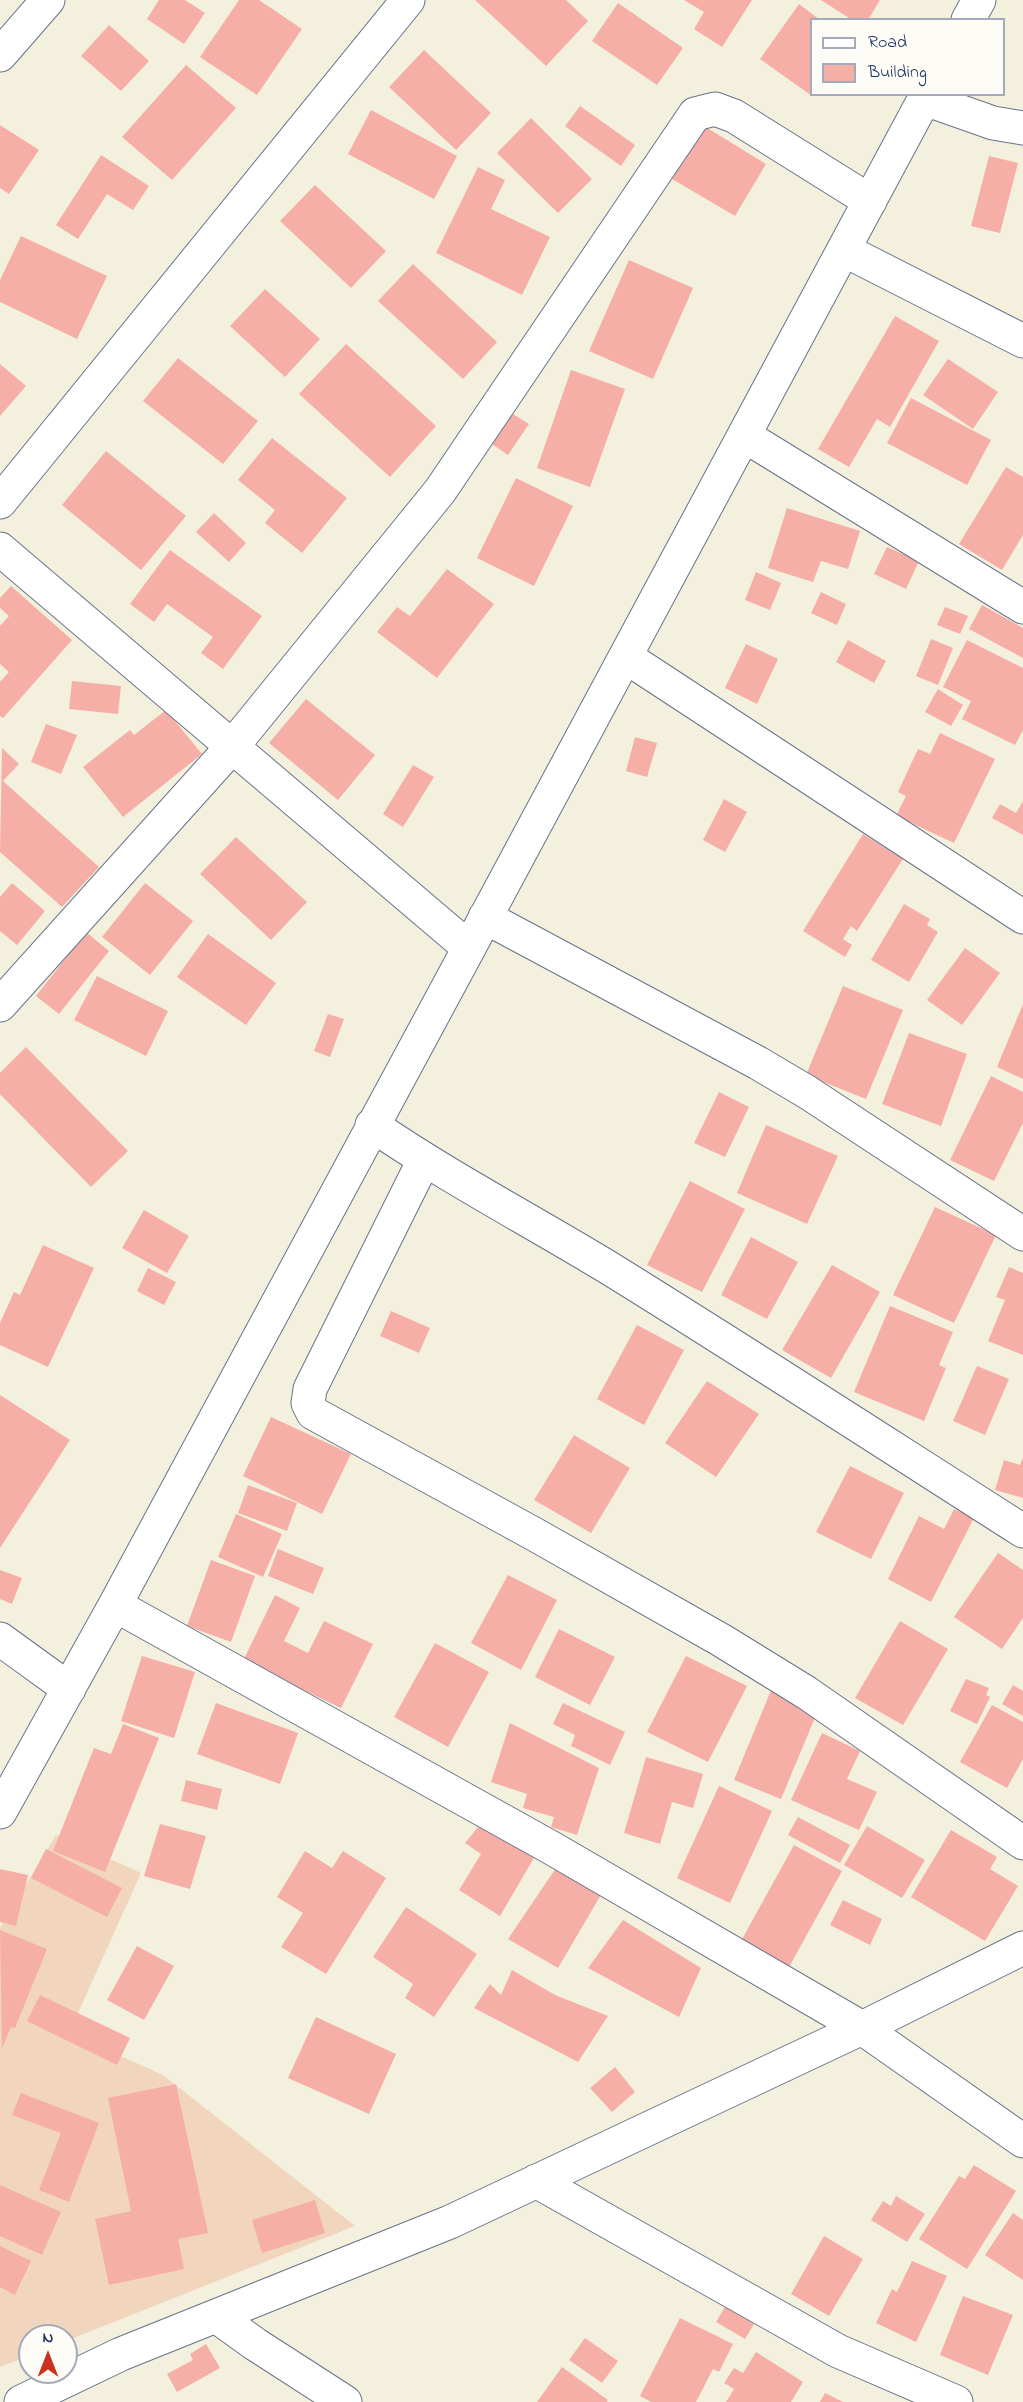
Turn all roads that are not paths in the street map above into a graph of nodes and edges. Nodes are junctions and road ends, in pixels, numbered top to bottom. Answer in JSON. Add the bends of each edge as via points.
{"nodes":[{"id":1,"x":48,"y":0,"type":"edge"},
{"id":2,"x":408,"y":0,"type":"edge"},
{"id":3,"x":979,"y":0,"type":"edge"},
{"id":4,"x":969,"y":18,"type":"edge"},
{"id":5,"x":0,"y":55,"type":"edge"},
{"id":6,"x":926,"y":97,"type":"edge"},
{"id":7,"x":1023,"y":128,"type":"edge"},
{"id":8,"x":870,"y":201,"type":"junction"},
{"id":9,"x":844,"y":250,"type":"junction"},
{"id":10,"x":1023,"y":341,"type":"edge"},
{"id":11,"x":745,"y":436,"type":"junction"},
{"id":12,"x":0,"y":502,"type":"edge"},
{"id":13,"x":0,"y":549,"type":"edge"},
{"id":14,"x":1023,"y":607,"type":"edge"},
{"id":15,"x":626,"y":657,"type":"junction"},
{"id":16,"x":231,"y":748,"type":"junction"},
{"id":17,"x":486,"y":917,"type":"junction"},
{"id":18,"x":1023,"y":917,"type":"edge"},
{"id":19,"x":469,"y":948,"type":"junction"},
{"id":20,"x":0,"y":1005,"type":"edge"},
{"id":21,"x":372,"y":1125,"type":"junction"},
{"id":22,"x":424,"y":1160,"type":"junction"},
{"id":23,"x":1023,"y":1234,"type":"edge"},
{"id":24,"x":1023,"y":1531,"type":"edge"},
{"id":25,"x":115,"y":1605,"type":"junction"},
{"id":26,"x":0,"y":1639,"type":"edge"},
{"id":27,"x":69,"y":1689,"type":"junction"},
{"id":28,"x":0,"y":1812,"type":"edge"},
{"id":29,"x":1023,"y":1843,"type":"edge"},
{"id":30,"x":1023,"y":1948,"type":"edge"},
{"id":31,"x":862,"y":2028,"type":"junction"},
{"id":32,"x":1023,"y":2141,"type":"edge"},
{"id":33,"x":536,"y":2181,"type":"junction"},
{"id":34,"x":216,"y":2316,"type":"junction"},
{"id":35,"x":21,"y":2402,"type":"edge"},
{"id":36,"x":345,"y":2402,"type":"edge"},
{"id":37,"x":956,"y":2402,"type":"edge"}],
"edges":[{"from":1,"to":5,"type":"street"},
{"from":2,"to":12,"type":"street"},
{"from":3,"to":4,"type":"street"},
{"from":6,"to":7,"type":"street","via":[[993,123]]},
{"from":6,"to":8,"type":"street"},
{"from":8,"to":9,"type":"street"},
{"from":8,"to":16,"type":"street","via":[[734,116],[715,109],[695,114],[440,491]]},
{"from":9,"to":10,"type":"street"},
{"from":9,"to":11,"type":"street"},
{"from":11,"to":14,"type":"street"},
{"from":11,"to":15,"type":"street"},
{"from":13,"to":16,"type":"street"},
{"from":15,"to":17,"type":"street"},
{"from":15,"to":18,"type":"street"},
{"from":16,"to":19,"type":"street"},
{"from":16,"to":20,"type":"street"},
{"from":17,"to":19,"type":"street"},
{"from":17,"to":23,"type":"street","via":[[798,1086]]},
{"from":19,"to":21,"type":"street"},
{"from":21,"to":22,"type":"street"},
{"from":21,"to":25,"type":"street"},
{"from":22,"to":24,"type":"street","via":[[690,1318]]},
{"from":22,"to":29,"type":"street","via":[[310,1389],[308,1403],[313,1413],[721,1640],[807,1693]]},
{"from":25,"to":27,"type":"street"},
{"from":25,"to":31,"type":"street"},
{"from":26,"to":27,"type":"street"},
{"from":27,"to":28,"type":"street"},
{"from":30,"to":31,"type":"street"},
{"from":31,"to":32,"type":"street"},
{"from":31,"to":33,"type":"street"},
{"from":33,"to":34,"type":"street","via":[[450,2222]]},
{"from":33,"to":37,"type":"street","via":[[838,2351]]},
{"from":34,"to":35,"type":"street","via":[[121,2354]]},
{"from":34,"to":36,"type":"street"}]}
